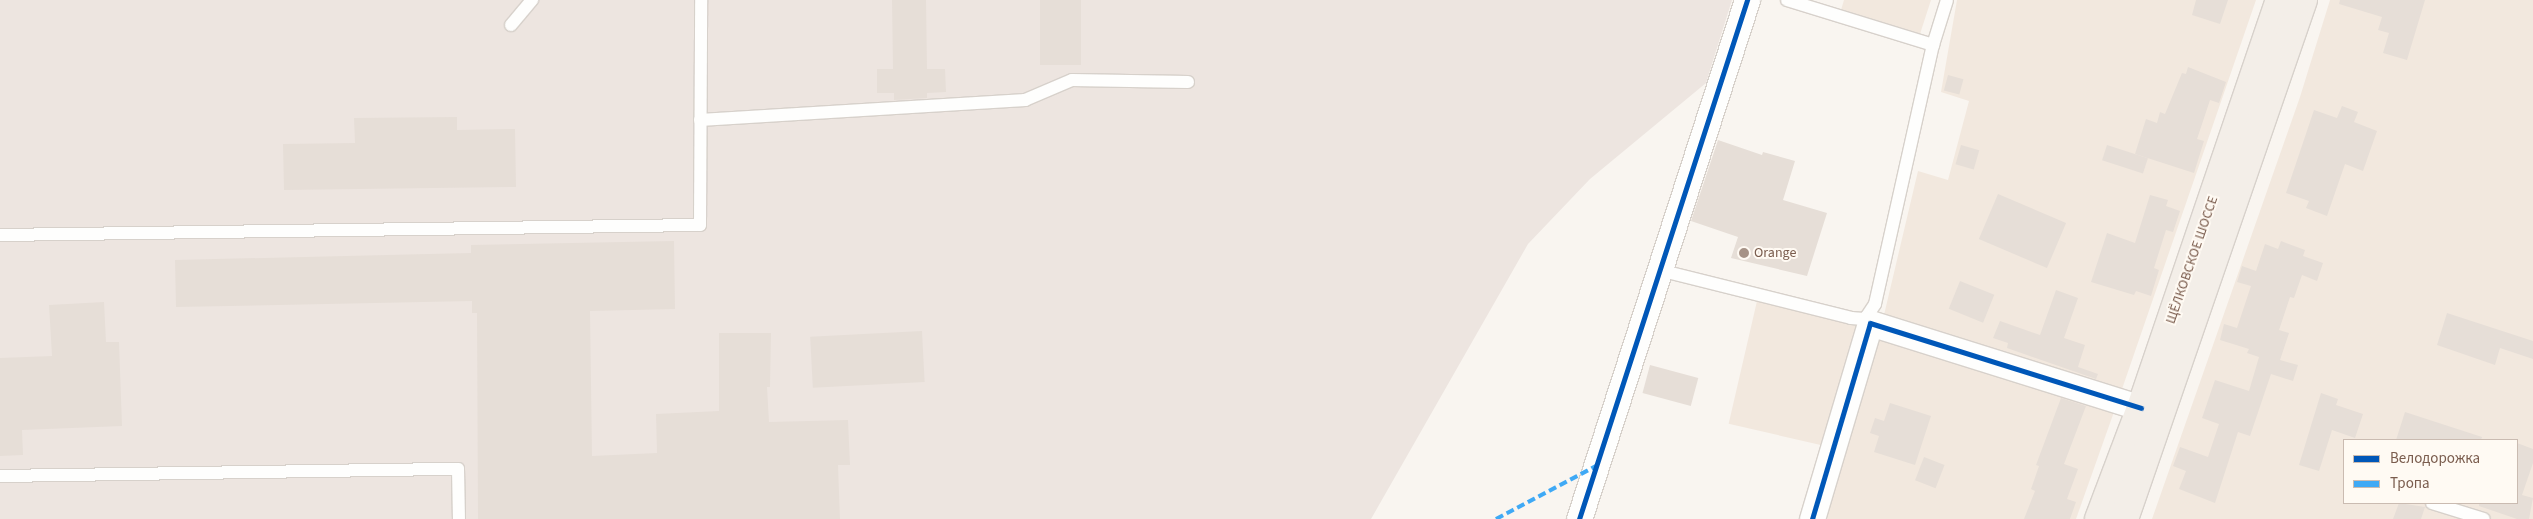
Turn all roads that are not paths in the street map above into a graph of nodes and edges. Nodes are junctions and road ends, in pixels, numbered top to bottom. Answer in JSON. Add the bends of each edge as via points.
{"nodes":[{"id":1,"x":532,"y":0,"type":"edge"},
{"id":2,"x":701,"y":0,"type":"edge"},
{"id":3,"x":1747,"y":0,"type":"edge"},
{"id":4,"x":1787,"y":0,"type":"edge"},
{"id":5,"x":1947,"y":0,"type":"edge"},
{"id":6,"x":2280,"y":0,"type":"edge"},
{"id":7,"x":2304,"y":0,"type":"edge"},
{"id":8,"x":511,"y":24,"type":"dead end"},
{"id":9,"x":1932,"y":46,"type":"junction"},
{"id":10,"x":1188,"y":82,"type":"dead end"},
{"id":11,"x":700,"y":120,"type":"junction"},
{"id":12,"x":0,"y":236,"type":"edge"},
{"id":13,"x":1659,"y":270,"type":"junction"},
{"id":14,"x":2141,"y":408,"type":"junction"},
{"id":15,"x":0,"y":476,"type":"edge"},
{"id":16,"x":2435,"y":504,"type":"edge"},
{"id":17,"x":458,"y":519,"type":"edge"},
{"id":18,"x":1579,"y":519,"type":"edge"},
{"id":19,"x":1812,"y":519,"type":"edge"},
{"id":20,"x":2099,"y":519,"type":"edge"},
{"id":21,"x":2124,"y":519,"type":"edge"},
{"id":22,"x":2484,"y":519,"type":"edge"}],
"edges":[{"from":1,"to":8,"type":"lane"},
{"from":2,"to":11,"type":"lane"},
{"from":3,"to":13,"type":"street"},
{"from":4,"to":9,"type":"lane"},
{"from":5,"to":9,"type":"lane"},
{"from":6,"to":14,"type":"main road","name":"ЩЁЛКОВСКОЕ ШОССЕ"},
{"from":7,"to":21,"type":"main road","name":"ЩЁЛКОВСКОЕ ШОССЕ"},
{"from":9,"to":13,"type":"lane","via":[[1875,304],[1864,319]]},
{"from":10,"to":11,"type":"lane","via":[[1072,80],[1025,100]]},
{"from":11,"to":12,"type":"lane","via":[[700,225]]},
{"from":13,"to":18,"type":"street"},
{"from":14,"to":19,"type":"street","via":[[1870,323]]},
{"from":14,"to":20,"type":"main road","name":"ЩЁЛКОВСКОЕ ШОССЕ"},
{"from":15,"to":17,"type":"lane","via":[[458,468]]},
{"from":16,"to":22,"type":"lane"}]}
